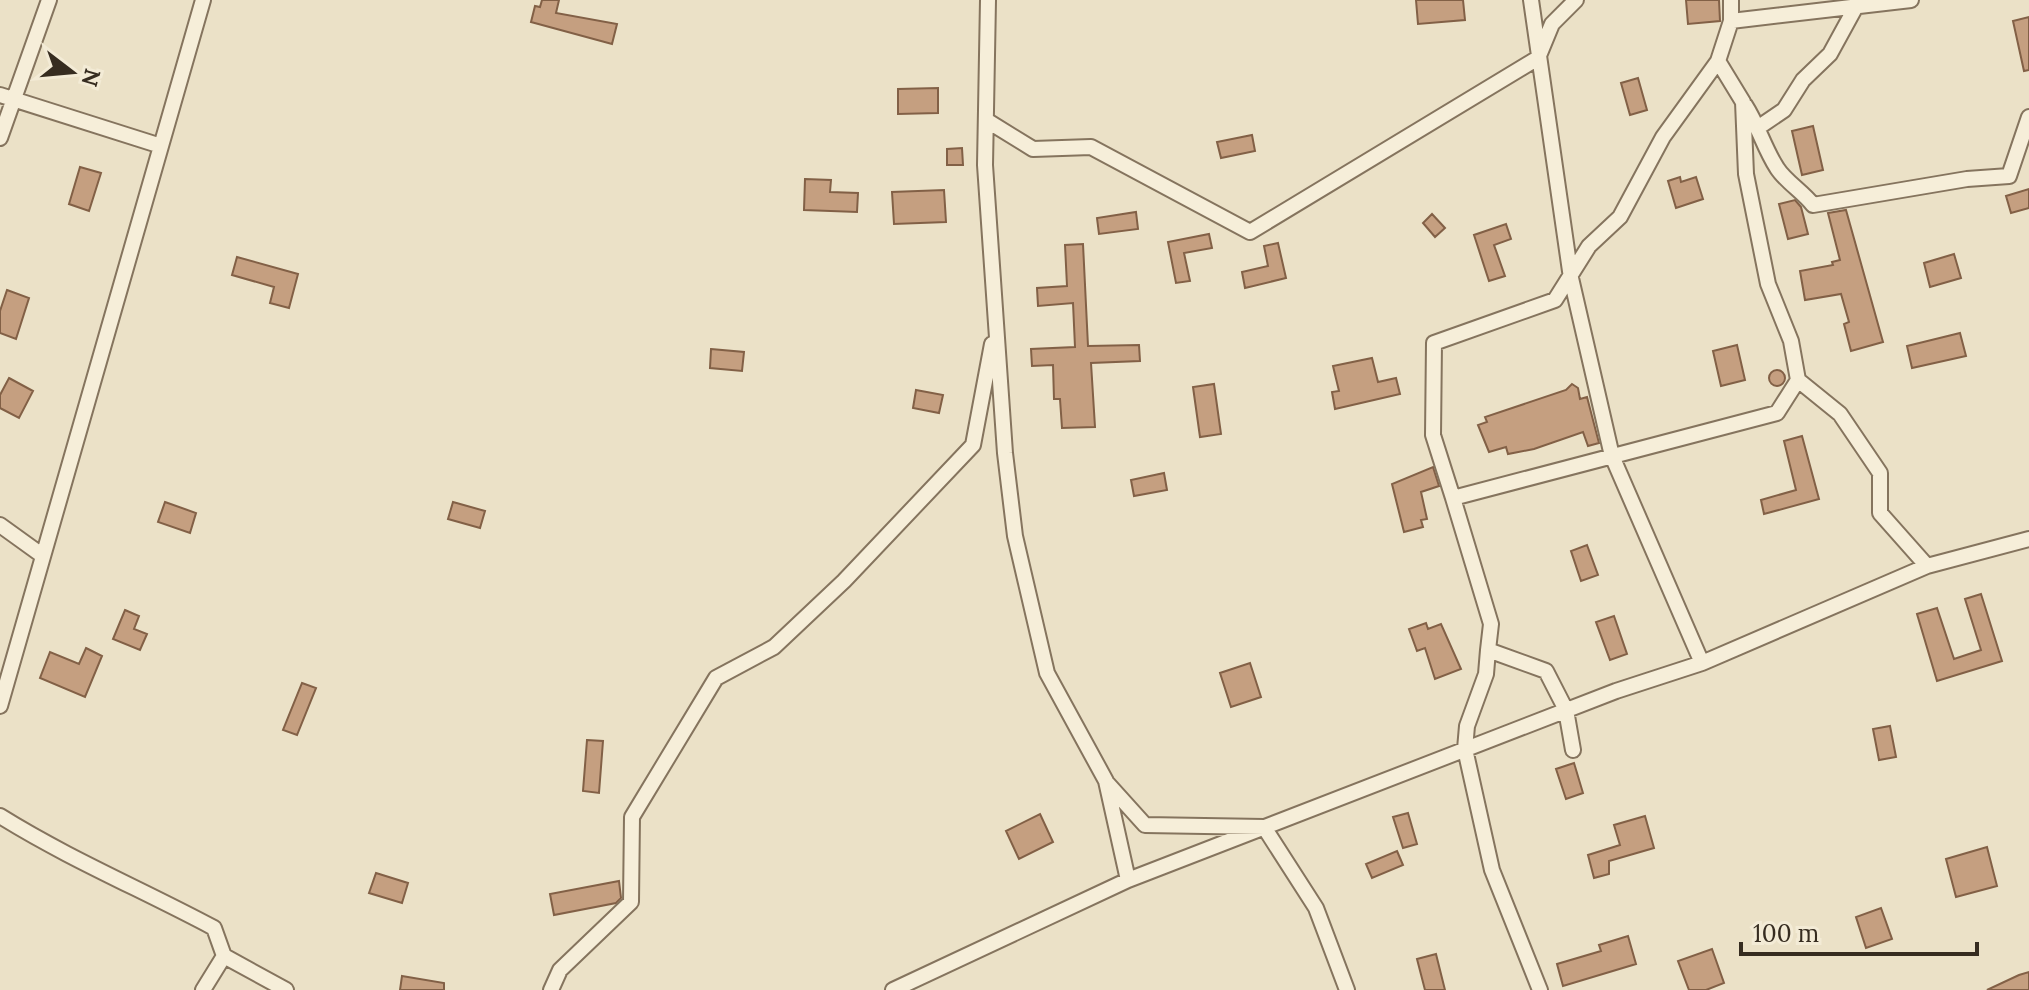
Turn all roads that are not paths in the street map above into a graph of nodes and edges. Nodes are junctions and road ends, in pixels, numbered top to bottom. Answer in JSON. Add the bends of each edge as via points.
{"nodes":[{"id":1,"x":49,"y":0,"type":"edge"},
{"id":2,"x":203,"y":0,"type":"edge"},
{"id":3,"x":988,"y":0,"type":"edge"},
{"id":4,"x":1531,"y":0,"type":"edge"},
{"id":5,"x":1576,"y":0,"type":"edge"},
{"id":6,"x":1731,"y":0,"type":"edge"},
{"id":7,"x":1911,"y":0,"type":"edge"},
{"id":8,"x":1858,"y":3,"type":"edge"},
{"id":9,"x":1731,"y":21,"type":"junction"},
{"id":10,"x":1538,"y":58,"type":"junction"},
{"id":11,"x":1718,"y":61,"type":"junction"},
{"id":12,"x":7,"y":98,"type":"edge"},
{"id":13,"x":1743,"y":102,"type":"junction"},
{"id":14,"x":2029,"y":117,"type":"edge"},
{"id":15,"x":986,"y":120,"type":"junction"},
{"id":16,"x":1759,"y":127,"type":"junction"},
{"id":17,"x":0,"y":138,"type":"edge"},
{"id":18,"x":161,"y":146,"type":"junction"},
{"id":19,"x":1571,"y":278,"type":"junction"},
{"id":20,"x":996,"y":325,"type":"junction"},
{"id":21,"x":1798,"y":380,"type":"junction"},
{"id":22,"x":1612,"y":456,"type":"junction"},
{"id":23,"x":1453,"y":498,"type":"junction"},
{"id":24,"x":0,"y":525,"type":"edge"},
{"id":25,"x":2029,"y":539,"type":"edge"},
{"id":26,"x":43,"y":556,"type":"junction"},
{"id":27,"x":1927,"y":566,"type":"junction"},
{"id":28,"x":1488,"y":650,"type":"junction"},
{"id":29,"x":1702,"y":663,"type":"junction"},
{"id":30,"x":0,"y":706,"type":"edge"},
{"id":31,"x":1566,"y":710,"type":"junction"},
{"id":32,"x":1465,"y":749,"type":"junction"},
{"id":33,"x":1573,"y":750,"type":"dead end"},
{"id":34,"x":1106,"y":781,"type":"junction"},
{"id":35,"x":0,"y":816,"type":"edge"},
{"id":36,"x":1264,"y":827,"type":"junction"},
{"id":37,"x":1128,"y":880,"type":"junction"},
{"id":38,"x":224,"y":956,"type":"junction"},
{"id":39,"x":203,"y":990,"type":"edge"},
{"id":40,"x":286,"y":990,"type":"edge"},
{"id":41,"x":551,"y":990,"type":"edge"},
{"id":42,"x":893,"y":990,"type":"edge"},
{"id":43,"x":1347,"y":990,"type":"edge"},
{"id":44,"x":1540,"y":990,"type":"edge"}],
"edges":[{"from":1,"to":12,"type":"street"},
{"from":2,"to":18,"type":"street"},
{"from":3,"to":15,"type":"street"},
{"from":4,"to":10,"type":"street"},
{"from":5,"to":10,"type":"street","via":[[1552,24]]},
{"from":6,"to":9,"type":"street"},
{"from":7,"to":8,"type":"street"},
{"from":8,"to":9,"type":"street"},
{"from":8,"to":16,"type":"street","via":[[1830,54],[1803,80],[1784,110]]},
{"from":9,"to":11,"type":"street"},
{"from":10,"to":15,"type":"street","via":[[1250,232],[1091,147],[1033,149]]},
{"from":10,"to":19,"type":"street"},
{"from":11,"to":13,"type":"street"},
{"from":11,"to":19,"type":"street","via":[[1663,137],[1620,217],[1589,246]]},
{"from":12,"to":17,"type":"street"},
{"from":12,"to":18,"type":"street"},
{"from":13,"to":16,"type":"street"},
{"from":13,"to":21,"type":"street","via":[[1746,174],[1768,284],[1791,341]]},
{"from":14,"to":16,"type":"street","via":[[2009,176],[1813,205],[1778,171]]},
{"from":15,"to":20,"type":"street"},
{"from":18,"to":26,"type":"street"},
{"from":19,"to":22,"type":"street"},
{"from":19,"to":23,"type":"street","via":[[1555,300],[1434,343],[1433,435]]},
{"from":20,"to":34,"type":"street","via":[[1015,536],[1047,673]]},
{"from":20,"to":41,"type":"street","via":[[973,445],[774,647],[716,678],[632,817],[631,902],[560,970]]},
{"from":21,"to":22,"type":"street","via":[[1777,413]]},
{"from":21,"to":27,"type":"street","via":[[1840,414],[1880,473],[1880,513]]},
{"from":22,"to":23,"type":"street"},
{"from":22,"to":29,"type":"street"},
{"from":23,"to":28,"type":"street","via":[[1491,624]]},
{"from":24,"to":26,"type":"street"},
{"from":25,"to":27,"type":"street"},
{"from":26,"to":30,"type":"street"},
{"from":27,"to":29,"type":"street"},
{"from":28,"to":31,"type":"street","via":[[1546,671]]},
{"from":28,"to":32,"type":"street"},
{"from":29,"to":31,"type":"street"},
{"from":31,"to":32,"type":"street"},
{"from":31,"to":33,"type":"street"},
{"from":32,"to":36,"type":"street"},
{"from":32,"to":44,"type":"street","via":[[1492,870]]},
{"from":34,"to":36,"type":"street","via":[[1145,825]]},
{"from":34,"to":37,"type":"street"},
{"from":35,"to":38,"type":"street","via":[[53,849],[214,928]]},
{"from":36,"to":37,"type":"street"},
{"from":36,"to":43,"type":"street","via":[[1316,908]]},
{"from":37,"to":42,"type":"street"},
{"from":38,"to":39,"type":"street"},
{"from":38,"to":40,"type":"street"}]}
